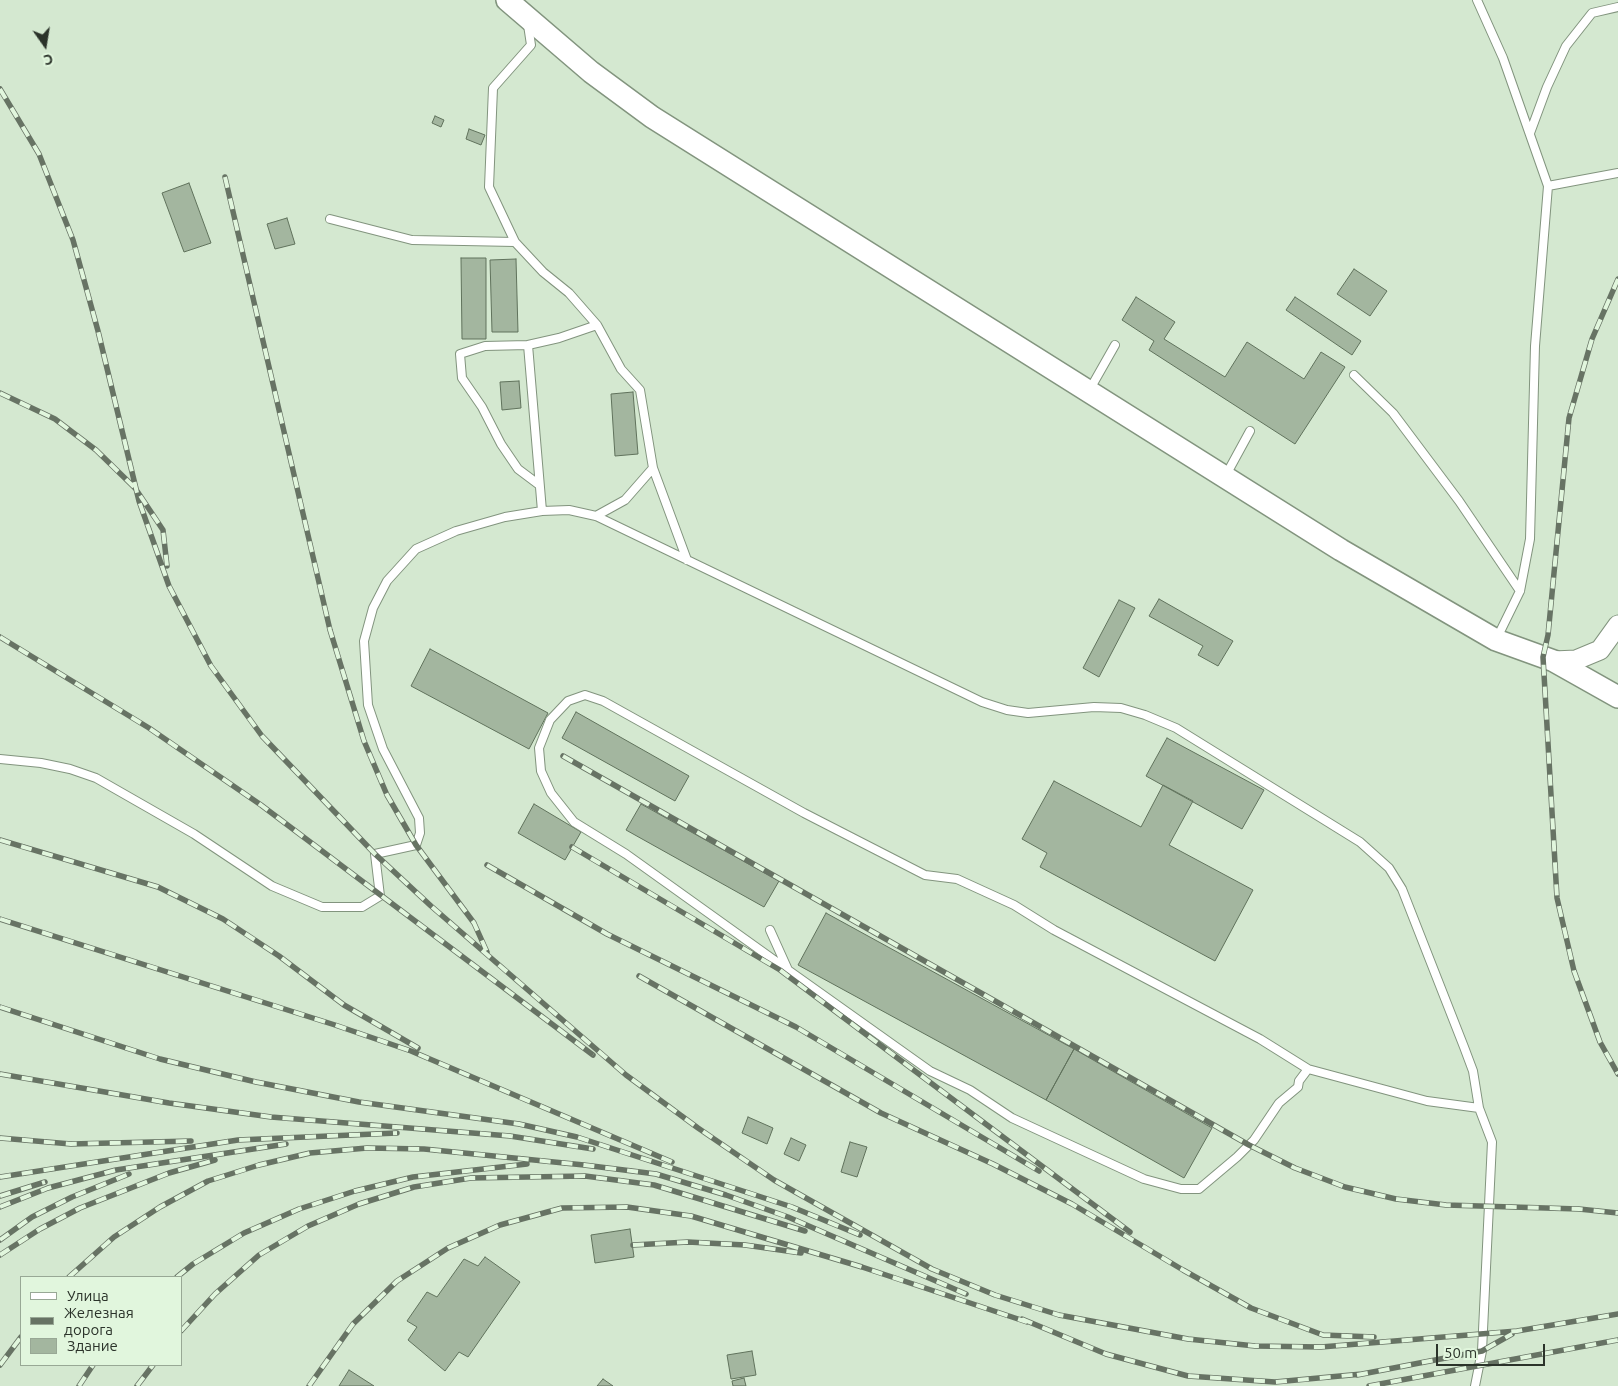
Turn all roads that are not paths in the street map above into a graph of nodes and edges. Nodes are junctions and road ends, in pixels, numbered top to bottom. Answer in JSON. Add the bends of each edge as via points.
{"nodes":[{"id":1,"x":507,"y":0,"type":"edge"},
{"id":2,"x":1477,"y":0,"type":"edge"},
{"id":3,"x":1618,"y":7,"type":"edge"},
{"id":4,"x":526,"y":16,"type":"junction"},
{"id":5,"x":1530,"y":133,"type":"junction"},
{"id":6,"x":1618,"y":173,"type":"edge"},
{"id":7,"x":1548,"y":186,"type":"junction"},
{"id":8,"x":330,"y":219,"type":"dead end"},
{"id":9,"x":516,"y":242,"type":"junction"},
{"id":10,"x":597,"y":325,"type":"junction"},
{"id":11,"x":528,"y":344,"type":"junction"},
{"id":12,"x":1114,"y":345,"type":"dead end"},
{"id":13,"x":1354,"y":375,"type":"dead end"},
{"id":14,"x":1089,"y":391,"type":"junction"},
{"id":15,"x":1250,"y":431,"type":"dead end"},
{"id":16,"x":653,"y":468,"type":"junction"},
{"id":17,"x":1225,"y":477,"type":"junction"},
{"id":18,"x":538,"y":484,"type":"junction"},
{"id":19,"x":542,"y":511,"type":"junction"},
{"id":20,"x":596,"y":516,"type":"junction"},
{"id":21,"x":687,"y":560,"type":"junction"},
{"id":22,"x":1520,"y":591,"type":"junction"},
{"id":23,"x":1618,"y":625,"type":"edge"},
{"id":24,"x":1496,"y":640,"type":"junction"},
{"id":25,"x":1554,"y":662,"type":"junction"},
{"id":26,"x":1618,"y":696,"type":"edge"},
{"id":27,"x":0,"y":759,"type":"edge"},
{"id":28,"x":770,"y":930,"type":"dead end"},
{"id":29,"x":788,"y":970,"type":"junction"},
{"id":30,"x":1308,"y":1069,"type":"junction"},
{"id":31,"x":1479,"y":1108,"type":"junction"},
{"id":32,"x":1475,"y":1386,"type":"edge"}],
"edges":[{"from":1,"to":4,"type":"main road"},
{"from":2,"to":5,"type":"lane","via":[[1503,58]]},
{"from":3,"to":5,"type":"lane","via":[[1592,13],[1566,46]]},
{"from":4,"to":9,"type":"lane","via":[[531,45],[493,88],[489,187]]},
{"from":4,"to":14,"type":"main road","via":[[591,72],[652,118]]},
{"from":5,"to":7,"type":"lane"},
{"from":6,"to":7,"type":"lane"},
{"from":7,"to":22,"type":"lane","via":[[1535,346],[1530,539]]},
{"from":8,"to":9,"type":"lane","via":[[412,240]]},
{"from":9,"to":10,"type":"lane"},
{"from":10,"to":11,"type":"lane"},
{"from":10,"to":16,"type":"lane","via":[[621,369],[640,390]]},
{"from":11,"to":18,"type":"lane"},
{"from":11,"to":18,"type":"lane","via":[[485,346],[460,354],[462,378],[501,444],[518,468]]},
{"from":12,"to":14,"type":"lane"},
{"from":13,"to":22,"type":"lane","via":[[1393,413]]},
{"from":14,"to":17,"type":"main road"},
{"from":15,"to":17,"type":"lane"},
{"from":16,"to":20,"type":"lane","via":[[625,500]]},
{"from":16,"to":21,"type":"lane"},
{"from":17,"to":24,"type":"main road","via":[[1341,550]]},
{"from":18,"to":19,"type":"lane"},
{"from":19,"to":20,"type":"lane","via":[[569,510]]},
{"from":19,"to":27,"type":"lane","via":[[505,517],[456,531],[416,549],[388,581],[373,608],[364,641],[368,706],[383,749],[418,818],[420,833],[416,845],[375,854],[380,896],[362,906],[322,907],[280,890],[194,834],[96,778],[41,763]]},
{"from":20,"to":21,"type":"lane"},
{"from":21,"to":31,"type":"lane","via":[[982,702],[1028,713],[1094,707],[1121,708],[1146,715],[1176,728],[1360,842],[1389,868],[1402,889],[1470,1063]]},
{"from":22,"to":24,"type":"lane"},
{"from":23,"to":25,"type":"street","via":[[1600,650],[1576,660]]},
{"from":24,"to":25,"type":"main road"},
{"from":25,"to":26,"type":"main road"},
{"from":28,"to":29,"type":"lane"},
{"from":29,"to":30,"type":"lane","via":[[930,1071],[970,1090],[1012,1118],[1144,1179],[1181,1189],[1199,1189],[1238,1157],[1279,1103],[1298,1087],[1299,1080]]},
{"from":29,"to":30,"type":"lane","via":[[626,854],[574,822],[551,793],[541,771],[538,748],[550,720],[568,701],[585,695],[603,701],[925,876],[957,879],[1014,905],[1054,930],[1260,1039]]},
{"from":30,"to":31,"type":"lane","via":[[1427,1101]]},
{"from":31,"to":32,"type":"lane","via":[[1492,1142],[1482,1351]]}]}
